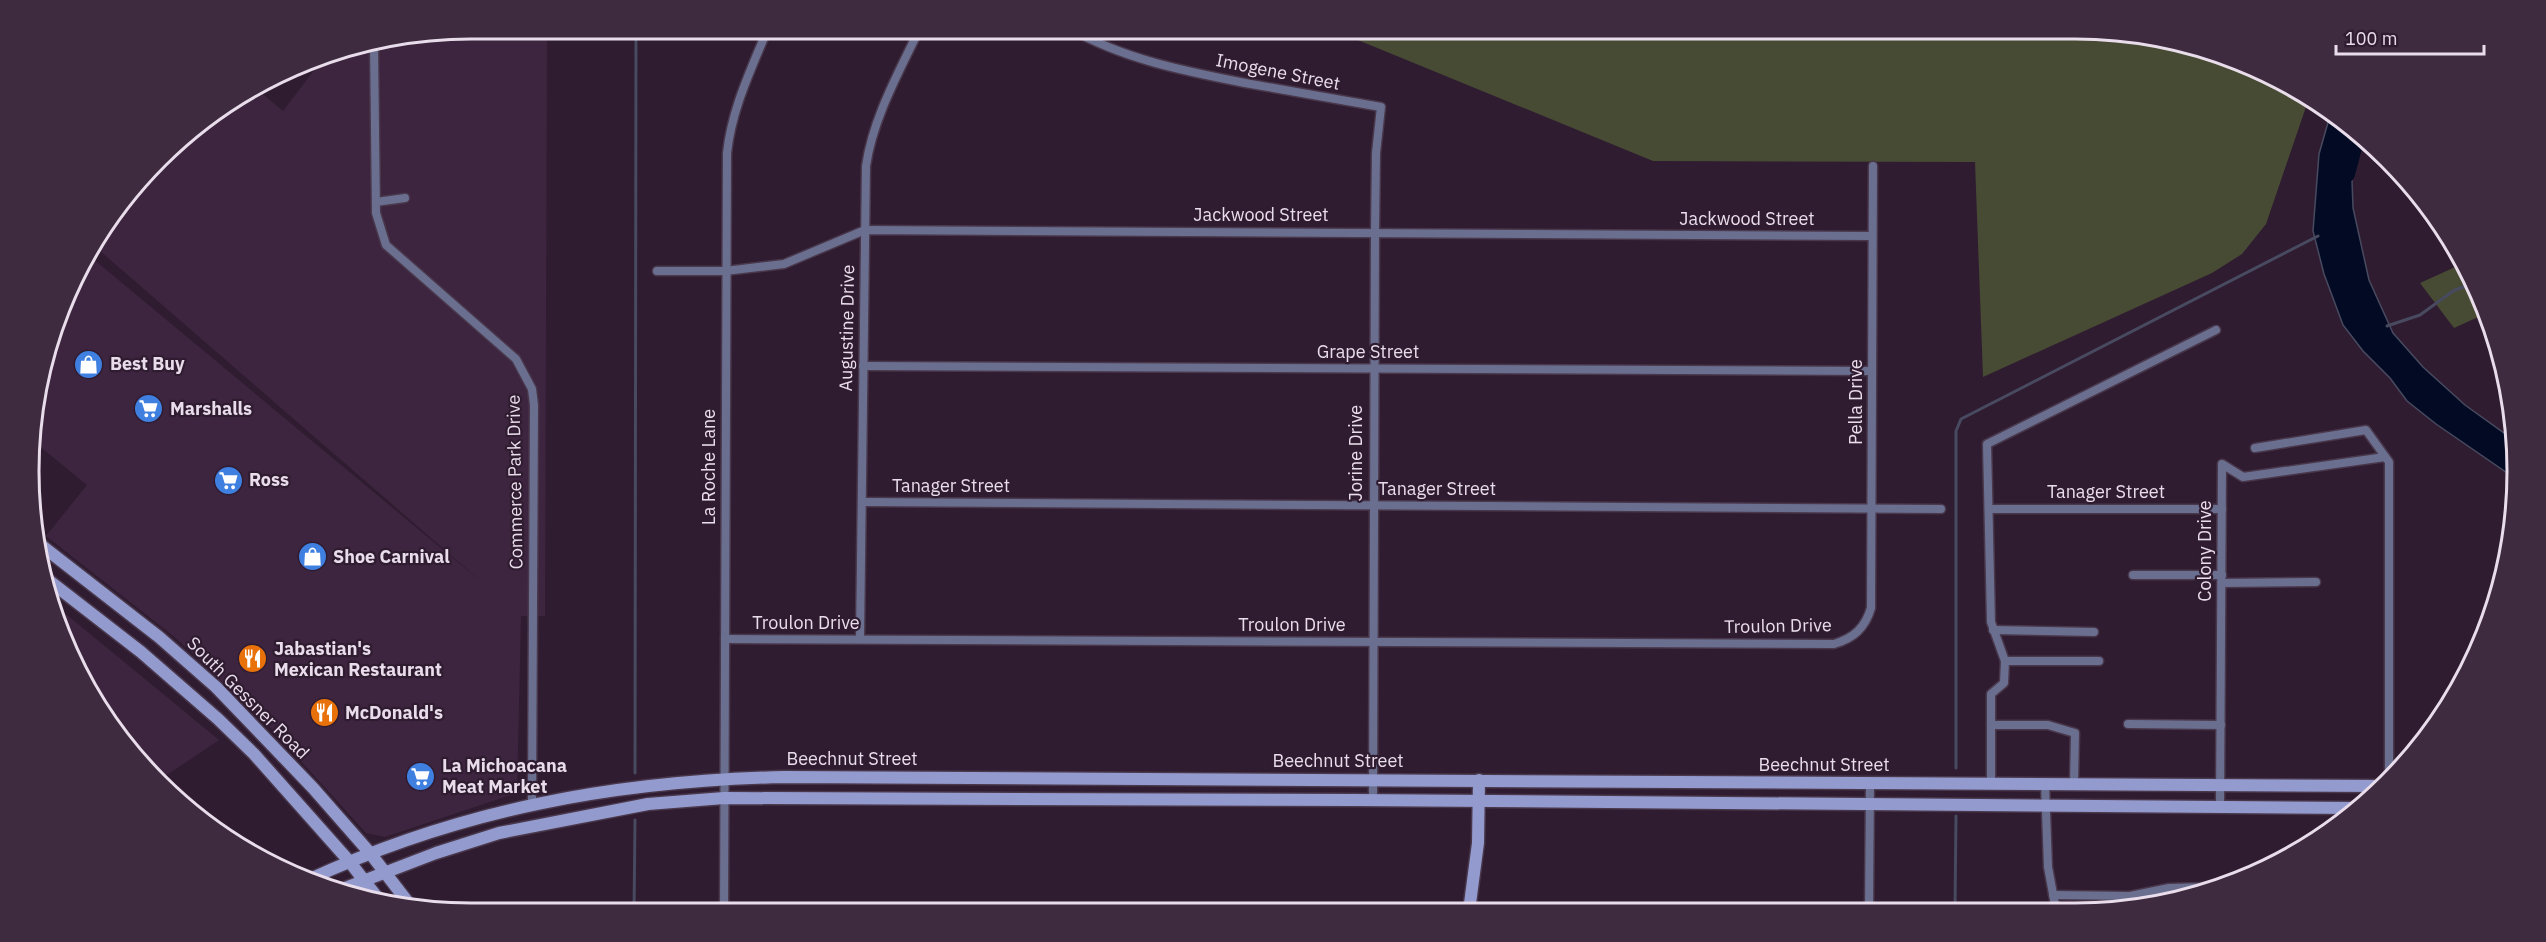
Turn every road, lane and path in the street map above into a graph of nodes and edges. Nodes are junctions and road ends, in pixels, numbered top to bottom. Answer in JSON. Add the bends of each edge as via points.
{"nodes":[{"id":1,"x":763,"y":39,"type":"edge"},
{"id":2,"x":915,"y":39,"type":"edge"},
{"id":3,"x":1093,"y":39,"type":"edge"},
{"id":4,"x":374,"y":50,"type":"edge"},
{"id":5,"x":1381,"y":107,"type":"joint"},
{"id":6,"x":1873,"y":166,"type":"dead end"},
{"id":7,"x":405,"y":198,"type":"dead end"},
{"id":8,"x":376,"y":201,"type":"junction"},
{"id":9,"x":865,"y":230,"type":"junction"},
{"id":10,"x":1375,"y":232,"type":"junction"},
{"id":11,"x":1872,"y":236,"type":"junction"},
{"id":12,"x":657,"y":271,"type":"dead end"},
{"id":13,"x":725,"y":272,"type":"junction"},
{"id":14,"x":2216,"y":330,"type":"dead end"},
{"id":15,"x":863,"y":366,"type":"junction"},
{"id":16,"x":1375,"y":369,"type":"junction"},
{"id":17,"x":1872,"y":371,"type":"junction"},
{"id":18,"x":2255,"y":448,"type":"dead end"},
{"id":19,"x":2385,"y":457,"type":"junction"},
{"id":20,"x":862,"y":502,"type":"junction"},
{"id":21,"x":1374,"y":506,"type":"junction"},
{"id":22,"x":2222,"y":508,"type":"junction"},
{"id":23,"x":1872,"y":509,"type":"junction"},
{"id":24,"x":1941,"y":509,"type":"dead end"},
{"id":25,"x":1989,"y":509,"type":"junction"},
{"id":26,"x":46,"y":549,"type":"edge"},
{"id":27,"x":2133,"y":575,"type":"dead end"},
{"id":28,"x":2222,"y":579,"type":"junction"},
{"id":29,"x":2316,"y":582,"type":"dead end"},
{"id":30,"x":55,"y":585,"type":"edge"},
{"id":31,"x":1993,"y":630,"type":"junction"},
{"id":32,"x":2094,"y":632,"type":"dead end"},
{"id":33,"x":1857,"y":633,"type":"joint"},
{"id":34,"x":725,"y":639,"type":"junction"},
{"id":35,"x":860,"y":639,"type":"junction"},
{"id":36,"x":1373,"y":642,"type":"junction"},
{"id":37,"x":2005,"y":661,"type":"junction"},
{"id":38,"x":2099,"y":661,"type":"dead end"},
{"id":39,"x":2128,"y":724,"type":"dead end"},
{"id":40,"x":1991,"y":725,"type":"junction"},
{"id":41,"x":2221,"y":725,"type":"junction"},
{"id":42,"x":2389,"y":767,"type":"edge"},
{"id":43,"x":930,"y":777,"type":"junction"},
{"id":44,"x":1162,"y":778,"type":"junction"},
{"id":45,"x":724,"y":779,"type":"junction"},
{"id":46,"x":1373,"y":779,"type":"junction"},
{"id":47,"x":1479,"y":780,"type":"junction"},
{"id":48,"x":1676,"y":782,"type":"junction"},
{"id":49,"x":1870,"y":783,"type":"junction"},
{"id":50,"x":1991,"y":784,"type":"junction"},
{"id":51,"x":2045,"y":784,"type":"junction"},
{"id":52,"x":2074,"y":784,"type":"junction"},
{"id":53,"x":2221,"y":785,"type":"junction"},
{"id":54,"x":2363,"y":786,"type":"junction"},
{"id":55,"x":2370,"y":786,"type":"edge"},
{"id":56,"x":2363,"y":793,"type":"edge"},
{"id":57,"x":724,"y":798,"type":"junction"},
{"id":58,"x":930,"y":799,"type":"junction"},
{"id":59,"x":1162,"y":799,"type":"junction"},
{"id":60,"x":1373,"y":800,"type":"junction"},
{"id":61,"x":1479,"y":801,"type":"junction"},
{"id":62,"x":1675,"y":803,"type":"junction"},
{"id":63,"x":532,"y":804,"type":"junction"},
{"id":64,"x":1870,"y":805,"type":"junction"},
{"id":65,"x":2045,"y":805,"type":"junction"},
{"id":66,"x":2220,"y":806,"type":"junction"},
{"id":67,"x":2347,"y":807,"type":"edge"},
{"id":68,"x":370,"y":853,"type":"junction"},
{"id":69,"x":349,"y":861,"type":"junction"},
{"id":70,"x":385,"y":872,"type":"junction"},
{"id":71,"x":319,"y":875,"type":"edge"},
{"id":72,"x":365,"y":880,"type":"junction"},
{"id":73,"x":351,"y":886,"type":"edge"},
{"id":74,"x":2189,"y":888,"type":"edge"},
{"id":75,"x":373,"y":891,"type":"edge"},
{"id":76,"x":2053,"y":895,"type":"junction"},
{"id":77,"x":404,"y":897,"type":"edge"},
{"id":78,"x":724,"y":903,"type":"edge"},
{"id":79,"x":1470,"y":903,"type":"edge"},
{"id":80,"x":1869,"y":903,"type":"edge"},
{"id":81,"x":2054,"y":903,"type":"edge"}],
"edges":[{"from":1,"to":13,"type":"street","name":"La Roche Lane","via":[[730,126]]},
{"from":2,"to":9,"type":"street","name":"Augustine Drive","via":[[868,151]]},
{"from":3,"to":5,"type":"street","name":"Imogene Street","via":[[1126,54],[1198,74]]},
{"from":4,"to":8,"type":"street","name":"Commerce Park Drive"},
{"from":5,"to":10,"type":"street","name":"Jorine Drive"},
{"from":6,"to":11,"type":"street","name":"Pella Drive"},
{"from":7,"to":8,"type":"street"},
{"from":8,"to":63,"type":"street","name":"Commerce Park Drive","via":[[386,245],[516,359],[532,389]]},
{"from":9,"to":10,"type":"street","name":"Jackwood Street"},
{"from":9,"to":13,"type":"street","name":"Jackwood Street","via":[[788,263]]},
{"from":9,"to":15,"type":"street","name":"Augustine Drive"},
{"from":10,"to":11,"type":"street","name":"Jackwood Street"},
{"from":10,"to":16,"type":"street","name":"Jorine Drive"},
{"from":11,"to":17,"type":"street","name":"Pella Drive"},
{"from":12,"to":13,"type":"street","name":"Jackwood Street"},
{"from":13,"to":34,"type":"street","name":"La Roche Lane"},
{"from":14,"to":25,"type":"street","via":[[1987,444]]},
{"from":15,"to":16,"type":"street","name":"Grape Street"},
{"from":15,"to":20,"type":"street","name":"Augustine Drive"},
{"from":16,"to":17,"type":"street","name":"Grape Street"},
{"from":16,"to":21,"type":"street","name":"Jorine Drive"},
{"from":17,"to":23,"type":"street","name":"Pella Drive"},
{"from":18,"to":19,"type":"street","via":[[2366,430]]},
{"from":19,"to":22,"type":"street","name":"Colony Drive","via":[[2243,477],[2222,464]]},
{"from":19,"to":42,"type":"street","via":[[2389,462]]},
{"from":20,"to":21,"type":"street","name":"Tanager Street"},
{"from":20,"to":35,"type":"street","name":"Augustine Drive"},
{"from":21,"to":23,"type":"street","name":"Tanager Street"},
{"from":21,"to":36,"type":"street","name":"Jorine Drive"},
{"from":22,"to":25,"type":"street","name":"Tanager Street"},
{"from":22,"to":28,"type":"street","name":"Colony Drive"},
{"from":23,"to":24,"type":"street","name":"Tanager Street"},
{"from":23,"to":33,"type":"street","name":"Pella Drive","via":[[1871,608],[1865,625]]},
{"from":25,"to":31,"type":"street"},
{"from":26,"to":68,"type":"main road","name":"South Gessner Road","via":[[216,687]]},
{"from":27,"to":28,"type":"street"},
{"from":28,"to":29,"type":"street"},
{"from":28,"to":41,"type":"street","name":"Colony Drive"},
{"from":30,"to":69,"type":"main road","name":"South Gessner Road","via":[[208,710],[254,754]]},
{"from":31,"to":32,"type":"street"},
{"from":31,"to":37,"type":"street"},
{"from":33,"to":36,"type":"street","name":"Troulon Drive","via":[[1834,644]]},
{"from":34,"to":35,"type":"street","name":"Troulon Drive"},
{"from":34,"to":45,"type":"street","name":"La Roche Lane"},
{"from":35,"to":36,"type":"street","name":"Troulon Drive"},
{"from":36,"to":46,"type":"street","name":"Jorine Drive"},
{"from":37,"to":38,"type":"street"},
{"from":37,"to":40,"type":"street","via":[[2004,683],[1991,694]]},
{"from":39,"to":41,"type":"street"},
{"from":40,"to":50,"type":"street"},
{"from":40,"to":52,"type":"street","via":[[2048,725],[2074,733]]},
{"from":41,"to":53,"type":"street","name":"Colony Drive"},
{"from":43,"to":44,"type":"main road","name":"Beechnut Street"},
{"from":43,"to":45,"type":"main road","name":"Beechnut Street"},
{"from":43,"to":58,"type":"main road"},
{"from":44,"to":46,"type":"main road","name":"Beechnut Street"},
{"from":44,"to":59,"type":"main road"},
{"from":45,"to":57,"type":"street","name":"La Roche Lane"},
{"from":45,"to":63,"type":"main road","name":"Beechnut Street","via":[[618,789]]},
{"from":46,"to":47,"type":"main road","name":"Beechnut Street"},
{"from":46,"to":60,"type":"street","name":"Jorine Drive"},
{"from":47,"to":48,"type":"main road","name":"Beechnut Street"},
{"from":47,"to":61,"type":"main road"},
{"from":48,"to":49,"type":"main road","name":"Beechnut Street"},
{"from":48,"to":62,"type":"main road"},
{"from":49,"to":50,"type":"main road","name":"Beechnut Street"},
{"from":49,"to":64,"type":"street"},
{"from":50,"to":51,"type":"main road","name":"Beechnut Street"},
{"from":51,"to":52,"type":"main road","name":"Beechnut Street"},
{"from":51,"to":65,"type":"street"},
{"from":52,"to":53,"type":"main road","name":"Beechnut Street"},
{"from":53,"to":54,"type":"main road","name":"Beechnut Street"},
{"from":53,"to":66,"type":"street","name":"Colony Drive"},
{"from":54,"to":55,"type":"main road","name":"Beechnut Street"},
{"from":54,"to":56,"type":"main road"},
{"from":57,"to":58,"type":"main road"},
{"from":57,"to":70,"type":"main road","via":[[648,804],[533,826],[485,837]]},
{"from":57,"to":78,"type":"street","name":"La Roche Lane"},
{"from":58,"to":59,"type":"main road"},
{"from":59,"to":60,"type":"main road"},
{"from":60,"to":61,"type":"main road"},
{"from":61,"to":62,"type":"main road"},
{"from":61,"to":79,"type":"main road"},
{"from":62,"to":64,"type":"main road"},
{"from":63,"to":68,"type":"main road","name":"Beechnut Street","via":[[441,828]]},
{"from":64,"to":65,"type":"main road"},
{"from":64,"to":80,"type":"street"},
{"from":65,"to":66,"type":"main road"},
{"from":65,"to":76,"type":"street"},
{"from":66,"to":67,"type":"main road"},
{"from":68,"to":69,"type":"main road","name":"Beechnut Street"},
{"from":68,"to":70,"type":"main road","name":"South Gessner Road"},
{"from":69,"to":71,"type":"main road","name":"Beechnut Street"},
{"from":69,"to":72,"type":"main road","name":"South Gessner Road"},
{"from":70,"to":72,"type":"main road"},
{"from":70,"to":77,"type":"main road","name":"South Gessner Road"},
{"from":72,"to":73,"type":"main road"},
{"from":72,"to":75,"type":"main road","name":"South Gessner Road"},
{"from":74,"to":76,"type":"street","via":[[2130,896]]},
{"from":76,"to":81,"type":"street"}]}
